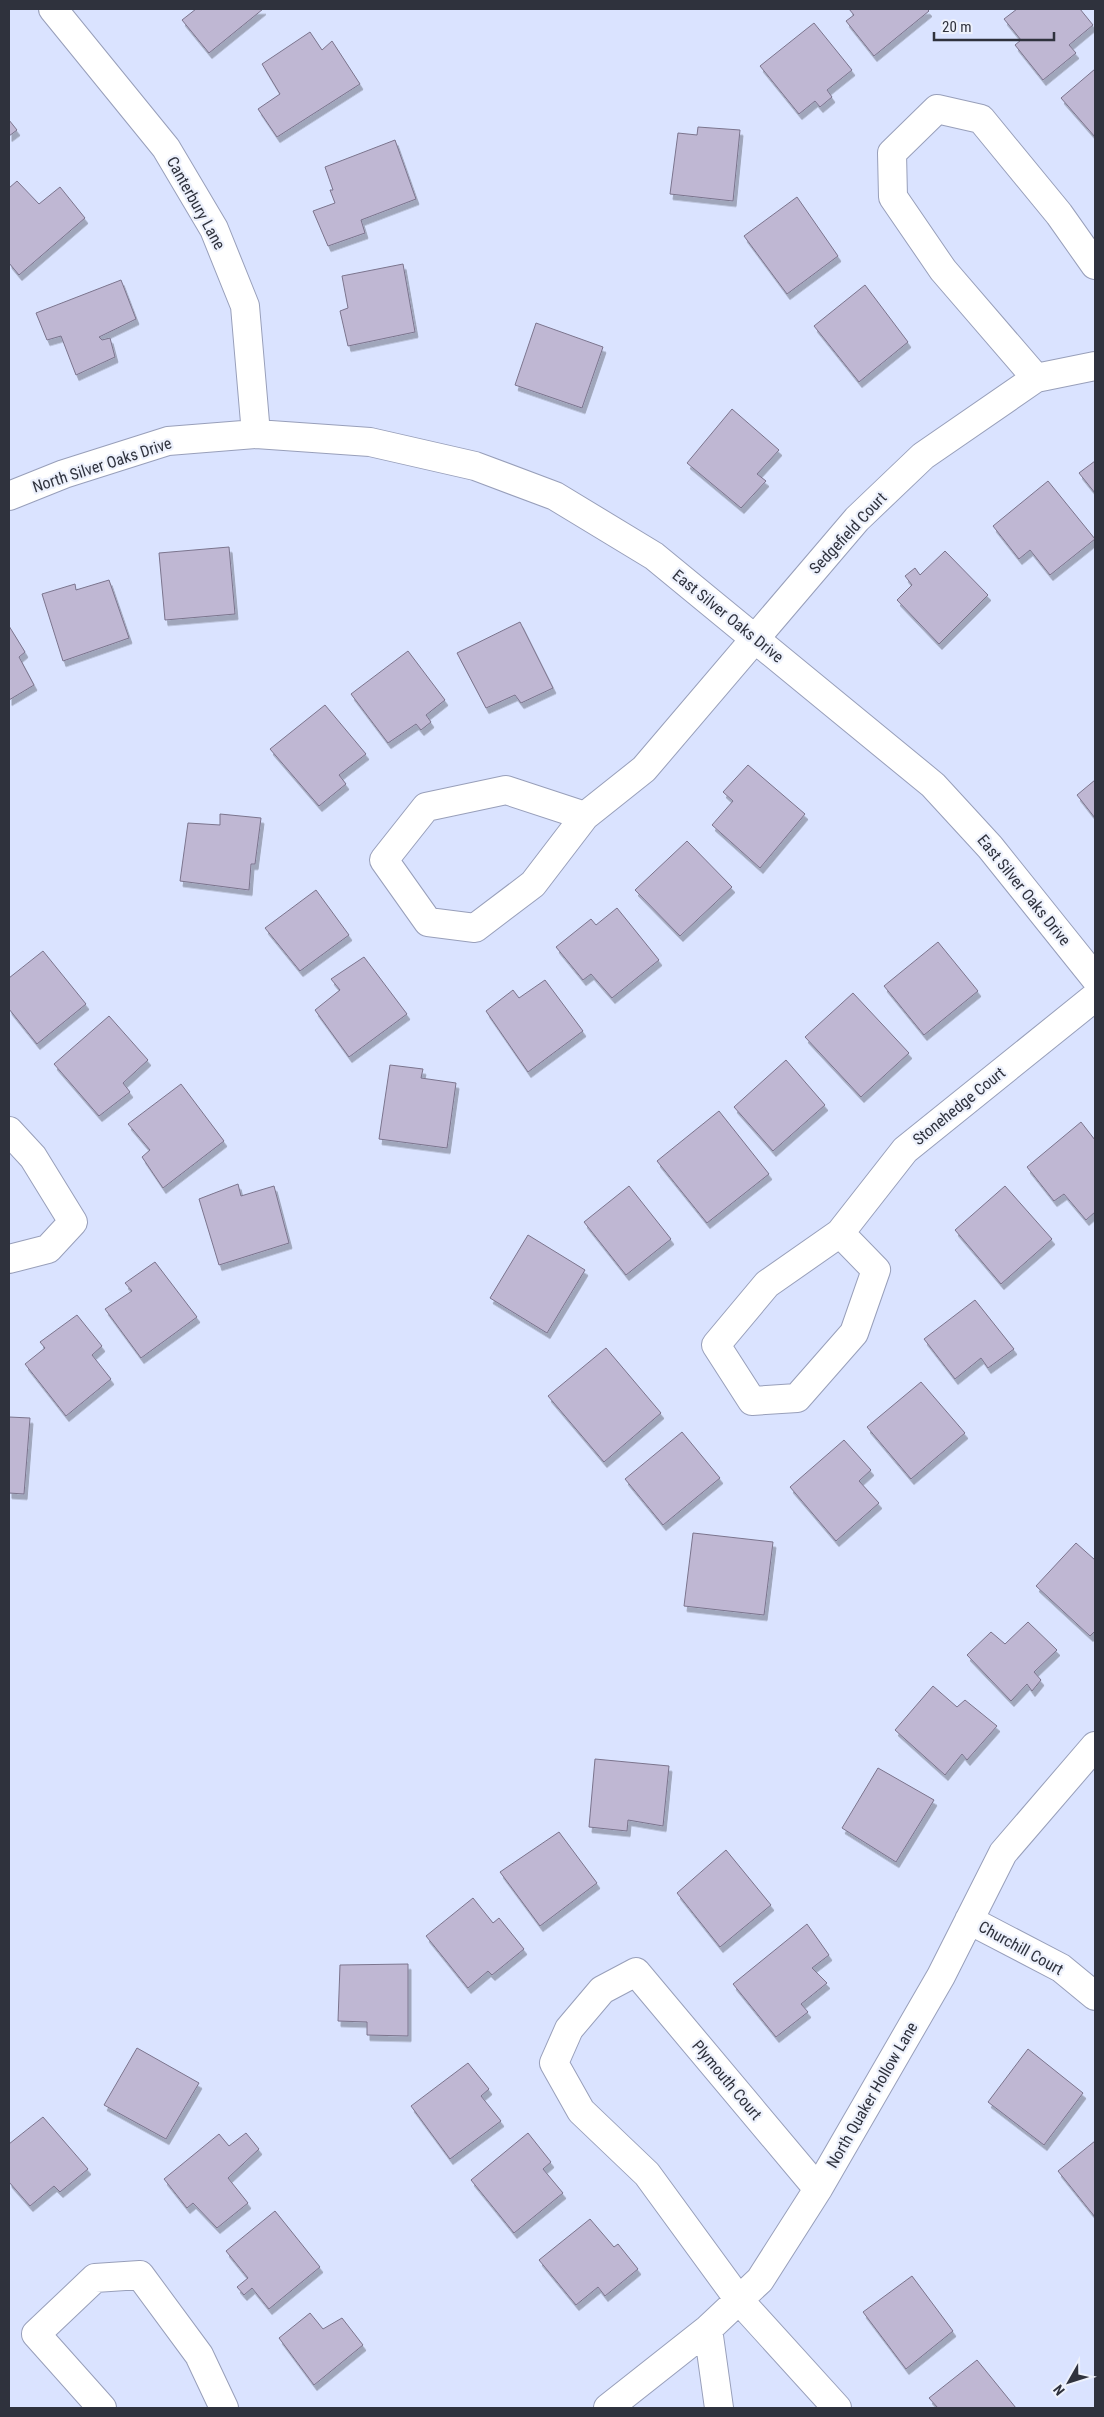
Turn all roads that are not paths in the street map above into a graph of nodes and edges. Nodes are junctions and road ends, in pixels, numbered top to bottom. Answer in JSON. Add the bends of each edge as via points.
{"nodes":[{"id":1,"x":53,"y":9,"type":"edge"},
{"id":2,"x":1095,"y":265,"type":"edge"},
{"id":3,"x":1095,"y":366,"type":"edge"},
{"id":4,"x":1036,"y":378,"type":"junction"},
{"id":5,"x":256,"y":434,"type":"junction"},
{"id":6,"x":9,"y":496,"type":"edge"},
{"id":7,"x":755,"y":638,"type":"junction"},
{"id":8,"x":585,"y":816,"type":"junction"},
{"id":9,"x":1095,"y":978,"type":"edge"},
{"id":10,"x":1095,"y":997,"type":"edge"},
{"id":11,"x":9,"y":1131,"type":"edge"},
{"id":12,"x":840,"y":1233,"type":"junction"},
{"id":13,"x":9,"y":1259,"type":"edge"},
{"id":14,"x":1095,"y":1746,"type":"edge"},
{"id":15,"x":969,"y":1920,"type":"junction"},
{"id":16,"x":1095,"y":1996,"type":"edge"},
{"id":17,"x":818,"y":2189,"type":"junction"},
{"id":18,"x":739,"y":2300,"type":"junction"},
{"id":19,"x":708,"y":2329,"type":"junction"},
{"id":20,"x":102,"y":2408,"type":"edge"},
{"id":21,"x":224,"y":2408,"type":"edge"},
{"id":22,"x":608,"y":2408,"type":"edge"},
{"id":23,"x":719,"y":2408,"type":"edge"},
{"id":24,"x":837,"y":2408,"type":"edge"}],
"edges":[{"from":1,"to":5,"type":"street","name":"Canterbury Lane","via":[[166,148],[214,229],[245,306]]},
{"from":2,"to":4,"type":"street","via":[[1059,214],[981,119],[937,109],[892,153],[893,197],[943,270]]},
{"from":3,"to":4,"type":"street"},
{"from":4,"to":7,"type":"street","name":"Sedgefield Court","via":[[923,456],[857,518]]},
{"from":5,"to":6,"type":"street","name":"North Silver Oaks Drive","via":[[168,441],[64,474]]},
{"from":5,"to":7,"type":"street","name":"East Silver Oaks Drive","via":[[370,442],[475,466],[555,496],[654,556]]},
{"from":7,"to":8,"type":"street","name":"Sedgefield Court","via":[[644,769]]},
{"from":7,"to":9,"type":"street","name":"East Silver Oaks Drive","via":[[933,785],[990,847]]},
{"from":8,"to":8,"type":"street","name":"Sedgefield Court","via":[[506,790],[426,807],[384,860],[428,922],[475,928],[533,884]]},
{"from":10,"to":12,"type":"street","name":"Stonehedge Court","via":[[905,1150]]},
{"from":11,"to":13,"type":"street","via":[[33,1157],[73,1222],[48,1248]]},
{"from":12,"to":12,"type":"street","name":"Stonehedge Court","via":[[767,1284],[716,1345],[752,1401],[797,1398],[854,1333],[876,1270]]},
{"from":14,"to":15,"type":"street","name":"North Quaker Hollow Lane","via":[[1003,1853]]},
{"from":15,"to":16,"type":"street","name":"Churchill Court","via":[[1061,1968]]},
{"from":15,"to":17,"type":"street","name":"North Quaker Hollow Lane","via":[[941,1976]]},
{"from":17,"to":18,"type":"street","name":"North Quaker Hollow Lane","via":[[760,2280]]},
{"from":17,"to":18,"type":"street","name":"Plymouth Court","via":[[636,1972],[602,1990],[569,2029],[554,2063],[581,2111],[647,2174]]},
{"from":18,"to":19,"type":"street","name":"North Quaker Hollow Lane"},
{"from":18,"to":24,"type":"street"},
{"from":19,"to":22,"type":"street","name":"North Quaker Hollow Lane"},
{"from":19,"to":23,"type":"street"},
{"from":20,"to":21,"type":"street","via":[[36,2334],[96,2278],[140,2275],[199,2355]]}]}
